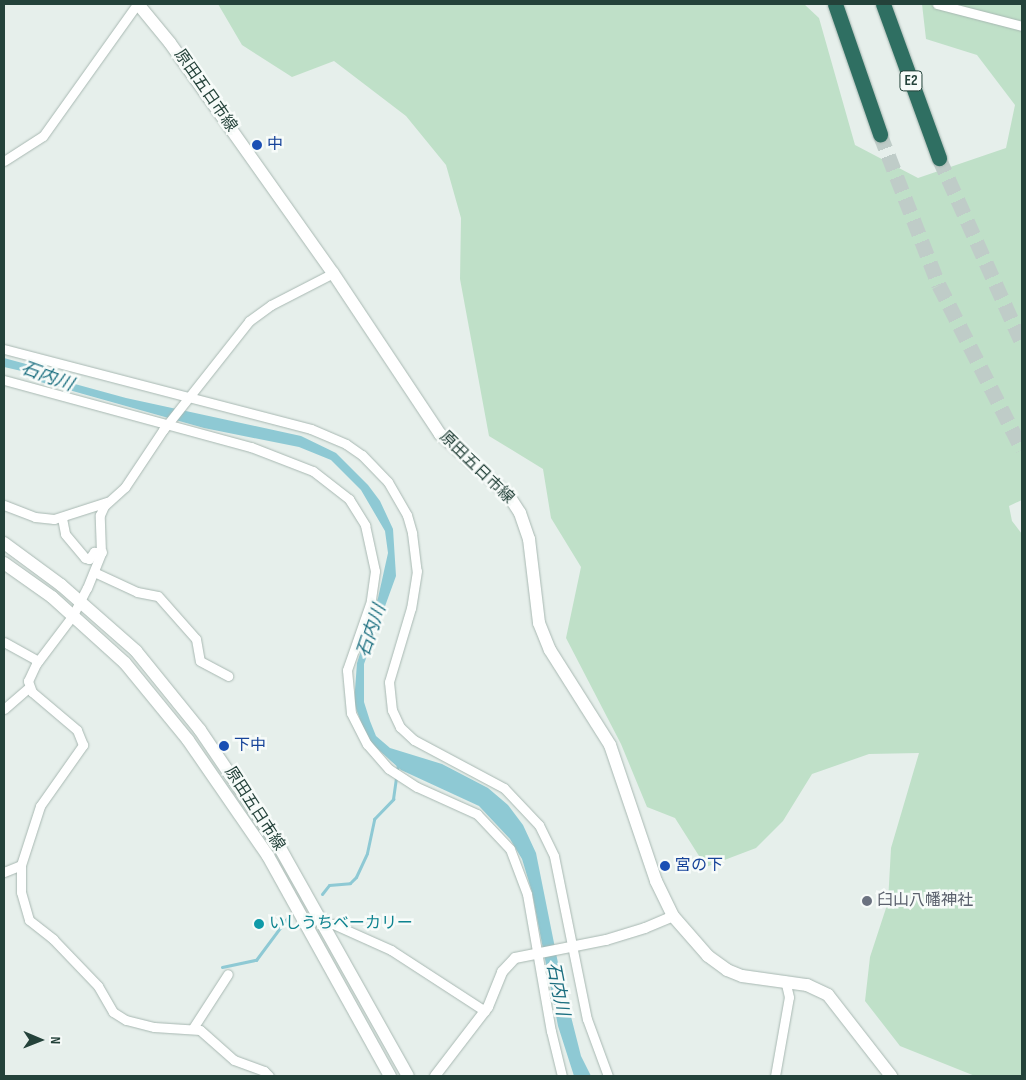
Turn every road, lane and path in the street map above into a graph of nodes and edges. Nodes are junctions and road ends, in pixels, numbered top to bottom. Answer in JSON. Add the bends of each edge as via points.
{"nodes":[{"id":1,"x":137,"y":4,"type":"edge"},
{"id":2,"x":835,"y":4,"type":"edge"},
{"id":3,"x":883,"y":4,"type":"edge"},
{"id":4,"x":937,"y":4,"type":"edge"},
{"id":5,"x":1022,"y":26,"type":"edge"},
{"id":6,"x":880,"y":134,"type":"tunnel mouth"},
{"id":7,"x":939,"y":158,"type":"tunnel mouth"},
{"id":8,"x":4,"y":162,"type":"edge"},
{"id":9,"x":333,"y":273,"type":"junction"},
{"id":10,"x":4,"y":349,"type":"edge"},
{"id":11,"x":4,"y":380,"type":"edge"},
{"id":12,"x":188,"y":398,"type":"junction"},
{"id":13,"x":169,"y":422,"type":"junction"},
{"id":14,"x":107,"y":502,"type":"junction"},
{"id":15,"x":4,"y":505,"type":"edge"},
{"id":16,"x":62,"y":518,"type":"junction"},
{"id":17,"x":4,"y":543,"type":"edge"},
{"id":18,"x":102,"y":552,"type":"junction"},
{"id":19,"x":4,"y":563,"type":"edge"},
{"id":20,"x":94,"y":572,"type":"junction"},
{"id":21,"x":81,"y":601,"type":"junction"},
{"id":22,"x":73,"y":615,"type":"junction"},
{"id":23,"x":4,"y":642,"type":"edge"},
{"id":24,"x":38,"y":661,"type":"junction"},
{"id":25,"x":228,"y":676,"type":"dead end"},
{"id":26,"x":29,"y":687,"type":"junction"},
{"id":27,"x":4,"y":710,"type":"edge"},
{"id":28,"x":21,"y":865,"type":"junction"},
{"id":29,"x":4,"y":872,"type":"edge"},
{"id":30,"x":673,"y":916,"type":"junction"},
{"id":31,"x":322,"y":925,"type":"junction"},
{"id":32,"x":570,"y":946,"type":"junction"},
{"id":33,"x":540,"y":952,"type":"junction"},
{"id":34,"x":228,"y":974,"type":"dead end"},
{"id":35,"x":785,"y":980,"type":"junction"},
{"id":36,"x":485,"y":1011,"type":"junction"},
{"id":37,"x":194,"y":1028,"type":"junction"},
{"id":38,"x":269,"y":1076,"type":"edge"},
{"id":39,"x":390,"y":1076,"type":"edge"},
{"id":40,"x":408,"y":1076,"type":"edge"},
{"id":41,"x":435,"y":1076,"type":"edge"},
{"id":42,"x":562,"y":1076,"type":"edge"},
{"id":43,"x":608,"y":1076,"type":"edge"},
{"id":44,"x":774,"y":1076,"type":"edge"},
{"id":45,"x":891,"y":1076,"type":"edge"}],
"edges":[{"from":1,"to":8,"type":"street","via":[[43,136]]},
{"from":1,"to":9,"type":"main road","name":"原田五日市線","via":[[170,43]]},
{"from":2,"to":6,"type":"highway"},
{"from":3,"to":7,"type":"highway","number":"E2"},
{"from":4,"to":5,"type":"street"},
{"from":9,"to":12,"type":"street","via":[[271,305],[249,321]]},
{"from":9,"to":30,"type":"main road","name":"原田五日市線","via":[[440,434],[509,496],[520,513],[529,539],[539,623],[550,650],[610,746],[656,881]]},
{"from":10,"to":12,"type":"street"},
{"from":11,"to":13,"type":"street"},
{"from":12,"to":13,"type":"street"},
{"from":12,"to":32,"type":"street","via":[[329,436],[362,455],[388,482],[406,515],[414,542],[416,571],[411,608],[389,682],[392,710],[400,726],[414,740],[504,788],[529,811],[554,856]]},
{"from":13,"to":14,"type":"street","via":[[125,487]]},
{"from":13,"to":33,"type":"street","via":[[313,470],[338,488],[358,512],[370,540],[375,570],[371,601],[347,670],[348,699],[354,720],[367,744],[389,769],[417,788],[470,810],[501,836],[524,878]]},
{"from":14,"to":16,"type":"street"},
{"from":14,"to":18,"type":"street","via":[[100,515]]},
{"from":15,"to":16,"type":"street","via":[[40,518]]},
{"from":16,"to":18,"type":"street","via":[[65,534],[85,558],[89,559],[94,552]]},
{"from":17,"to":21,"type":"main road","name":"原田五日市線"},
{"from":18,"to":20,"type":"street"},
{"from":19,"to":22,"type":"main road","name":"原田五日市線"},
{"from":20,"to":21,"type":"street"},
{"from":20,"to":25,"type":"street","via":[[137,592],[158,596],[196,639],[200,661]]},
{"from":21,"to":22,"type":"street"},
{"from":21,"to":31,"type":"main road","name":"原田五日市線","via":[[136,651],[200,730],[280,848]]},
{"from":22,"to":24,"type":"street"},
{"from":22,"to":39,"type":"main road","name":"原田五日市線","via":[[126,663],[217,779],[268,856]]},
{"from":23,"to":24,"type":"street"},
{"from":24,"to":26,"type":"street","via":[[29,675]]},
{"from":26,"to":27,"type":"street"},
{"from":26,"to":28,"type":"street","via":[[77,730],[83,744],[40,806]]},
{"from":28,"to":29,"type":"street"},
{"from":28,"to":37,"type":"street","via":[[21,892],[29,920],[53,939],[98,986],[113,1012],[126,1020],[154,1027]]},
{"from":30,"to":32,"type":"street","via":[[645,928]]},
{"from":30,"to":35,"type":"main road","name":"原田五日市線","via":[[708,956],[727,970],[742,976]]},
{"from":31,"to":36,"type":"street","via":[[331,923],[391,950]]},
{"from":31,"to":40,"type":"main road","name":"原田五日市線"},
{"from":32,"to":33,"type":"street"},
{"from":32,"to":43,"type":"street","via":[[587,1019]]},
{"from":33,"to":36,"type":"street","via":[[508,962]]},
{"from":33,"to":42,"type":"street"},
{"from":34,"to":37,"type":"street"},
{"from":35,"to":44,"type":"street","via":[[789,997]]},
{"from":35,"to":45,"type":"main road","name":"原田五日市線","via":[[807,984],[828,995]]},
{"from":36,"to":41,"type":"street"},
{"from":37,"to":38,"type":"street","via":[[234,1060]]}]}
